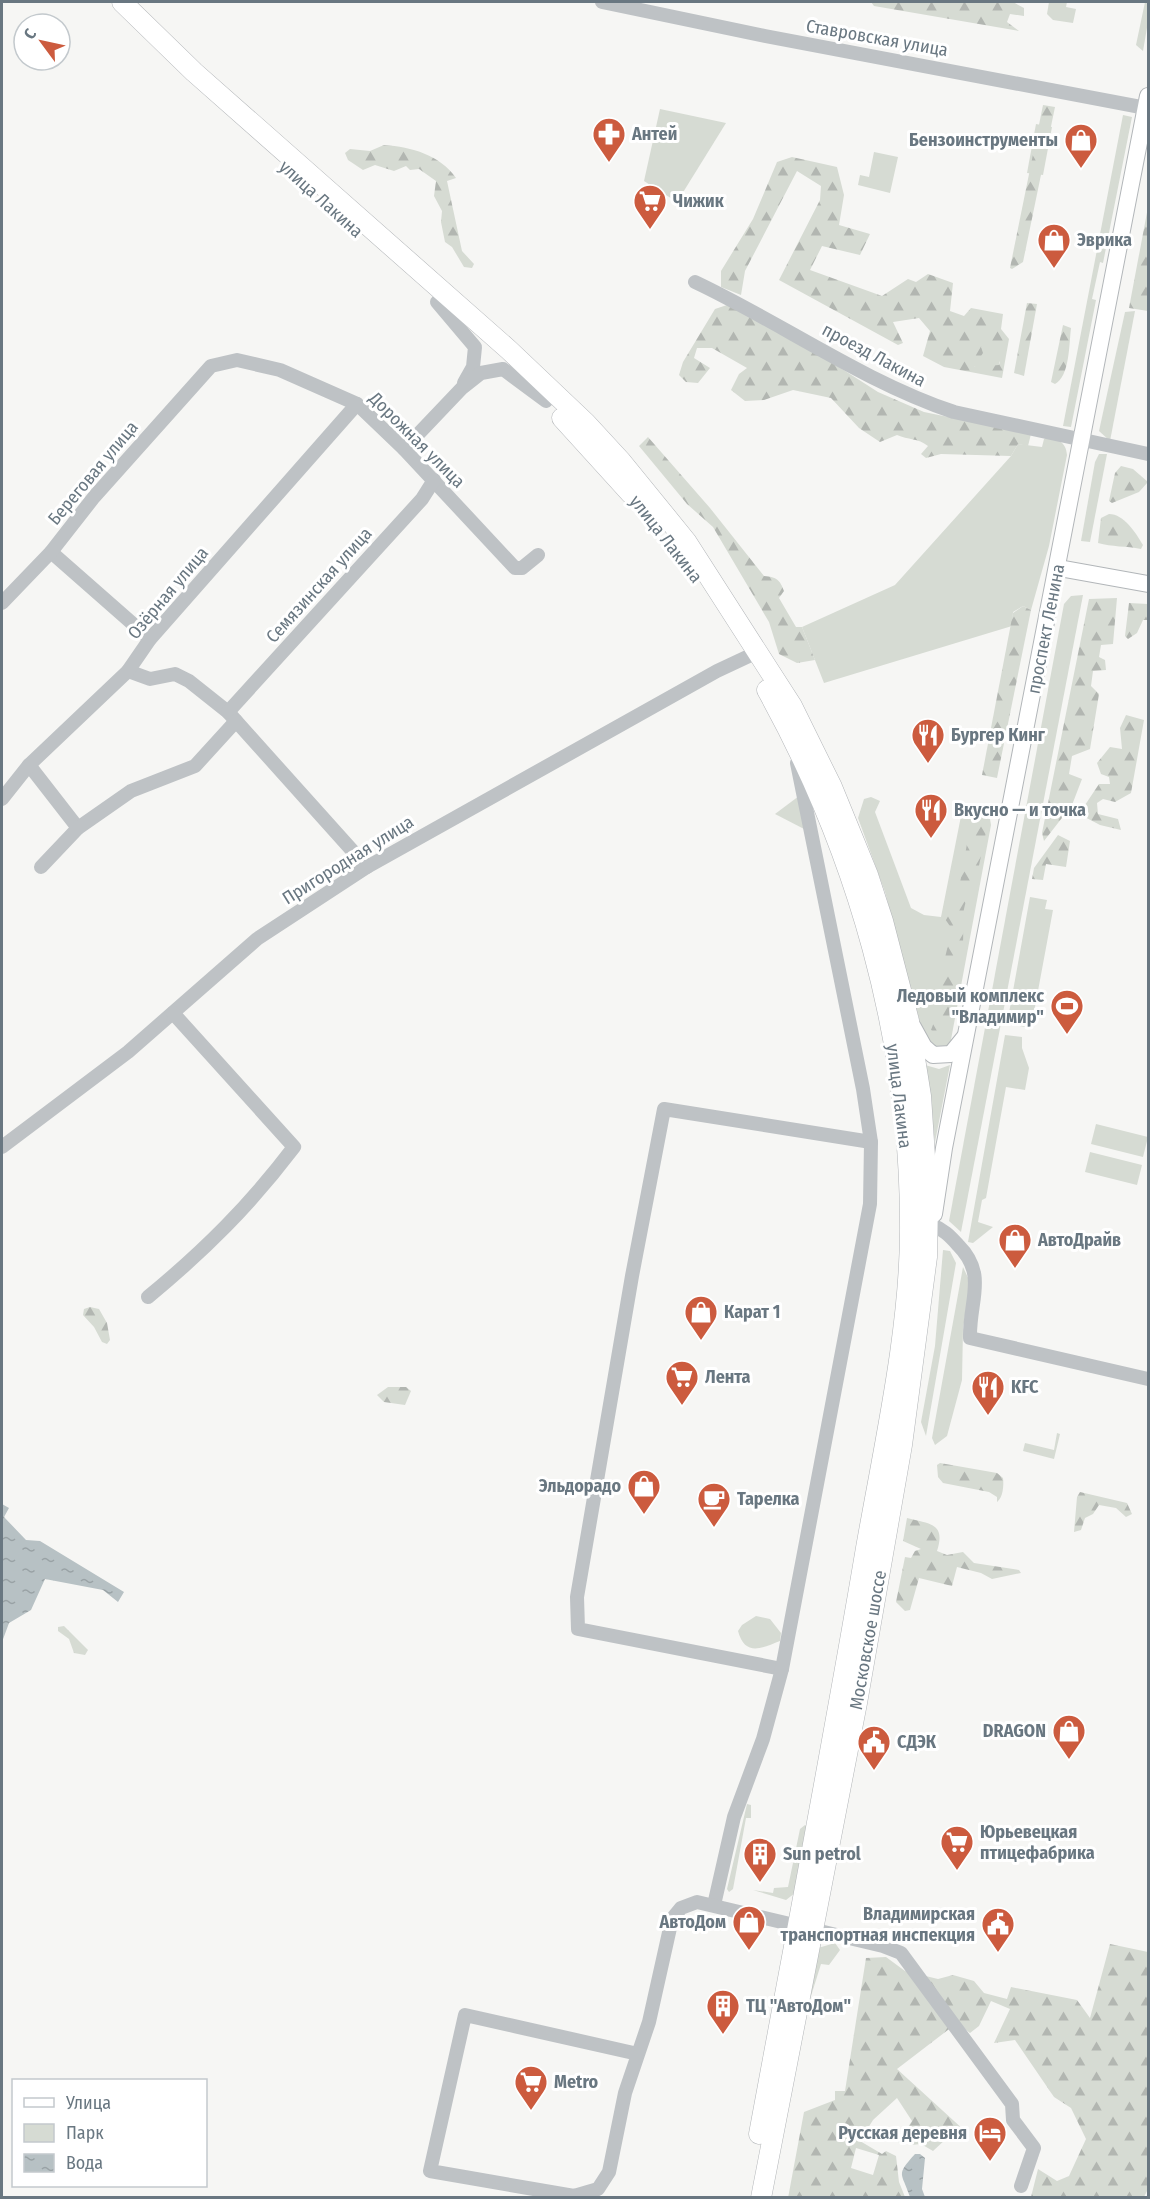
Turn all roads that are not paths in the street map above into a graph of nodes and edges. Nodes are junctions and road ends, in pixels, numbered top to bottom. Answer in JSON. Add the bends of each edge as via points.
{"nodes":[{"id":1,"x":106,"y":2,"type":"edge"},
{"id":2,"x":122,"y":2,"type":"edge"},
{"id":3,"x":602,"y":2,"type":"edge"},
{"id":4,"x":1147,"y":102,"type":"edge"},
{"id":5,"x":695,"y":282,"type":"dead end"},
{"id":6,"x":437,"y":302,"type":"junction"},
{"id":7,"x":211,"y":366,"type":"joint"},
{"id":8,"x":462,"y":388,"type":"junction"},
{"id":9,"x":546,"y":401,"type":"junction"},
{"id":10,"x":357,"y":404,"type":"junction"},
{"id":11,"x":1082,"y":440,"type":"junction"},
{"id":12,"x":404,"y":448,"type":"junction"},
{"id":13,"x":1149,"y":454,"type":"edge"},
{"id":14,"x":434,"y":480,"type":"junction"},
{"id":15,"x":51,"y":552,"type":"junction"},
{"id":16,"x":538,"y":555,"type":"dead end"},
{"id":17,"x":1059,"y":568,"type":"junction"},
{"id":18,"x":1149,"y":584,"type":"edge"},
{"id":19,"x":2,"y":603,"type":"edge"},
{"id":20,"x":150,"y":639,"type":"junction"},
{"id":21,"x":749,"y":656,"type":"junction"},
{"id":22,"x":128,"y":671,"type":"junction"},
{"id":23,"x":777,"y":708,"type":"junction"},
{"id":24,"x":232,"y":716,"type":"junction"},
{"id":25,"x":29,"y":765,"type":"junction"},
{"id":26,"x":2,"y":799,"type":"edge"},
{"id":27,"x":78,"y":828,"type":"junction"},
{"id":28,"x":41,"y":867,"type":"dead end"},
{"id":29,"x":367,"y":867,"type":"junction"},
{"id":30,"x":173,"y":1013,"type":"junction"},
{"id":31,"x":909,"y":1021,"type":"junction"},
{"id":32,"x":969,"y":1029,"type":"junction"},
{"id":33,"x":871,"y":1142,"type":"junction"},
{"id":34,"x":905,"y":1142,"type":"junction"},
{"id":35,"x":2,"y":1147,"type":"edge"},
{"id":36,"x":937,"y":1158,"type":"junction"},
{"id":37,"x":927,"y":1218,"type":"junction"},
{"id":38,"x":918,"y":1259,"type":"junction"},
{"id":39,"x":148,"y":1297,"type":"dead end"},
{"id":40,"x":1149,"y":1379,"type":"edge"},
{"id":41,"x":782,"y":1669,"type":"junction"},
{"id":42,"x":714,"y":1905,"type":"junction"},
{"id":43,"x":805,"y":1927,"type":"junction"},
{"id":44,"x":638,"y":2054,"type":"junction"},
{"id":45,"x":1021,"y":2186,"type":"dead end"},
{"id":46,"x":748,"y":2198,"type":"edge"},
{"id":47,"x":761,"y":2198,"type":"edge"}],
"edges":[{"from":1,"to":6,"type":"highway","name":"улица Лакина","via":[[185,79]]},
{"from":2,"to":31,"type":"highway","name":"улица Лакина","via":[[194,72],[509,350],[586,423],[686,541],[786,696],[832,787],[868,875]]},
{"from":3,"to":4,"type":"street","name":"Ставровская улица","via":[[765,36]]},
{"from":4,"to":11,"type":"main road","name":"проспект Ленина"},
{"from":5,"to":11,"type":"street","name":"проезд Лакина","via":[[750,308],[896,390],[954,412]]},
{"from":6,"to":8,"type":"street","via":[[475,347],[473,367]]},
{"from":6,"to":9,"type":"highway","name":"улица Лакина"},
{"from":7,"to":10,"type":"street","name":"Дорожная улица","via":[[237,360],[280,370]]},
{"from":7,"to":15,"type":"street","name":"Береговая улица","via":[[94,497]]},
{"from":8,"to":9,"type":"street","via":[[481,373],[503,369]]},
{"from":8,"to":12,"type":"street"},
{"from":9,"to":21,"type":"highway","name":"улица Лакина","via":[[661,528]]},
{"from":10,"to":12,"type":"street","name":"Дорожная улица"},
{"from":10,"to":20,"type":"street","name":"Озёрная улица"},
{"from":11,"to":13,"type":"street","name":"проезд Лакина"},
{"from":11,"to":17,"type":"main road","name":"проспект Ленина"},
{"from":12,"to":14,"type":"street","name":"Дорожная улица"},
{"from":14,"to":16,"type":"street","name":"Дорожная улица","via":[[515,568],[522,568]]},
{"from":14,"to":24,"type":"street","name":"Семязинская улица","via":[[422,499]]},
{"from":15,"to":19,"type":"street","name":"Береговая улица"},
{"from":15,"to":20,"type":"street"},
{"from":17,"to":18,"type":"main road"},
{"from":17,"to":32,"type":"main road","name":"проспект Ленина"},
{"from":20,"to":22,"type":"street","name":"Озёрная улица"},
{"from":21,"to":23,"type":"highway","name":"улица Лакина"},
{"from":21,"to":29,"type":"street","name":"Пригородная улица","via":[[706,676]]},
{"from":22,"to":24,"type":"street","via":[[150,679],[175,674]]},
{"from":22,"to":25,"type":"street","name":"Озёрная улица"},
{"from":23,"to":33,"type":"street","via":[[800,771]]},
{"from":23,"to":34,"type":"highway","name":"улица Лакина","via":[[809,769],[859,896],[886,1004]]},
{"from":24,"to":27,"type":"street","name":"Семязинская улица","via":[[195,765],[131,791]]},
{"from":24,"to":29,"type":"street"},
{"from":25,"to":26,"type":"street","name":"Озёрная улица"},
{"from":25,"to":27,"type":"street"},
{"from":27,"to":28,"type":"street","name":"Семязинская улица"},
{"from":29,"to":30,"type":"street","name":"Пригородная улица","via":[[257,939]]},
{"from":30,"to":35,"type":"street","name":"Пригородная улица"},
{"from":30,"to":39,"type":"street","via":[[294,1147],[246,1208]]},
{"from":31,"to":32,"type":"main road","via":[[924,1047],[939,1057],[956,1051]]},
{"from":31,"to":36,"type":"highway","name":"улица Лакина","via":[[921,1096]]},
{"from":32,"to":36,"type":"main road","name":"проспект Ленина"},
{"from":33,"to":41,"type":"street","via":[[867,1222]]},
{"from":33,"to":41,"type":"street","via":[[664,1109],[577,1597],[578,1629]]},
{"from":34,"to":36,"type":"main road","via":[[916,1158]]},
{"from":34,"to":37,"type":"main road"},
{"from":34,"to":38,"type":"highway","name":"улица Лакина","via":[[910,1220]]},
{"from":36,"to":37,"type":"highway","name":"улица Лакина"},
{"from":37,"to":38,"type":"highway","name":"улица Лакина"},
{"from":37,"to":40,"type":"street","via":[[962,1249],[977,1274],[969,1319],[970,1338]]},
{"from":38,"to":43,"type":"highway","name":"Московское шоссе"},
{"from":41,"to":42,"type":"street","via":[[763,1739],[734,1816]]},
{"from":42,"to":43,"type":"street"},
{"from":42,"to":44,"type":"street","via":[[696,1902],[681,1908],[672,1919],[650,2022]]},
{"from":43,"to":45,"type":"street","via":[[902,1953],[1012,2104],[1013,2120],[1034,2148]]},
{"from":43,"to":46,"type":"highway","name":"Московское шоссе"},
{"from":43,"to":47,"type":"highway","name":"Московское шоссе"},
{"from":44,"to":44,"type":"street","via":[[625,2093],[609,2172],[598,2189],[574,2196],[430,2171],[465,2015]]}]}
